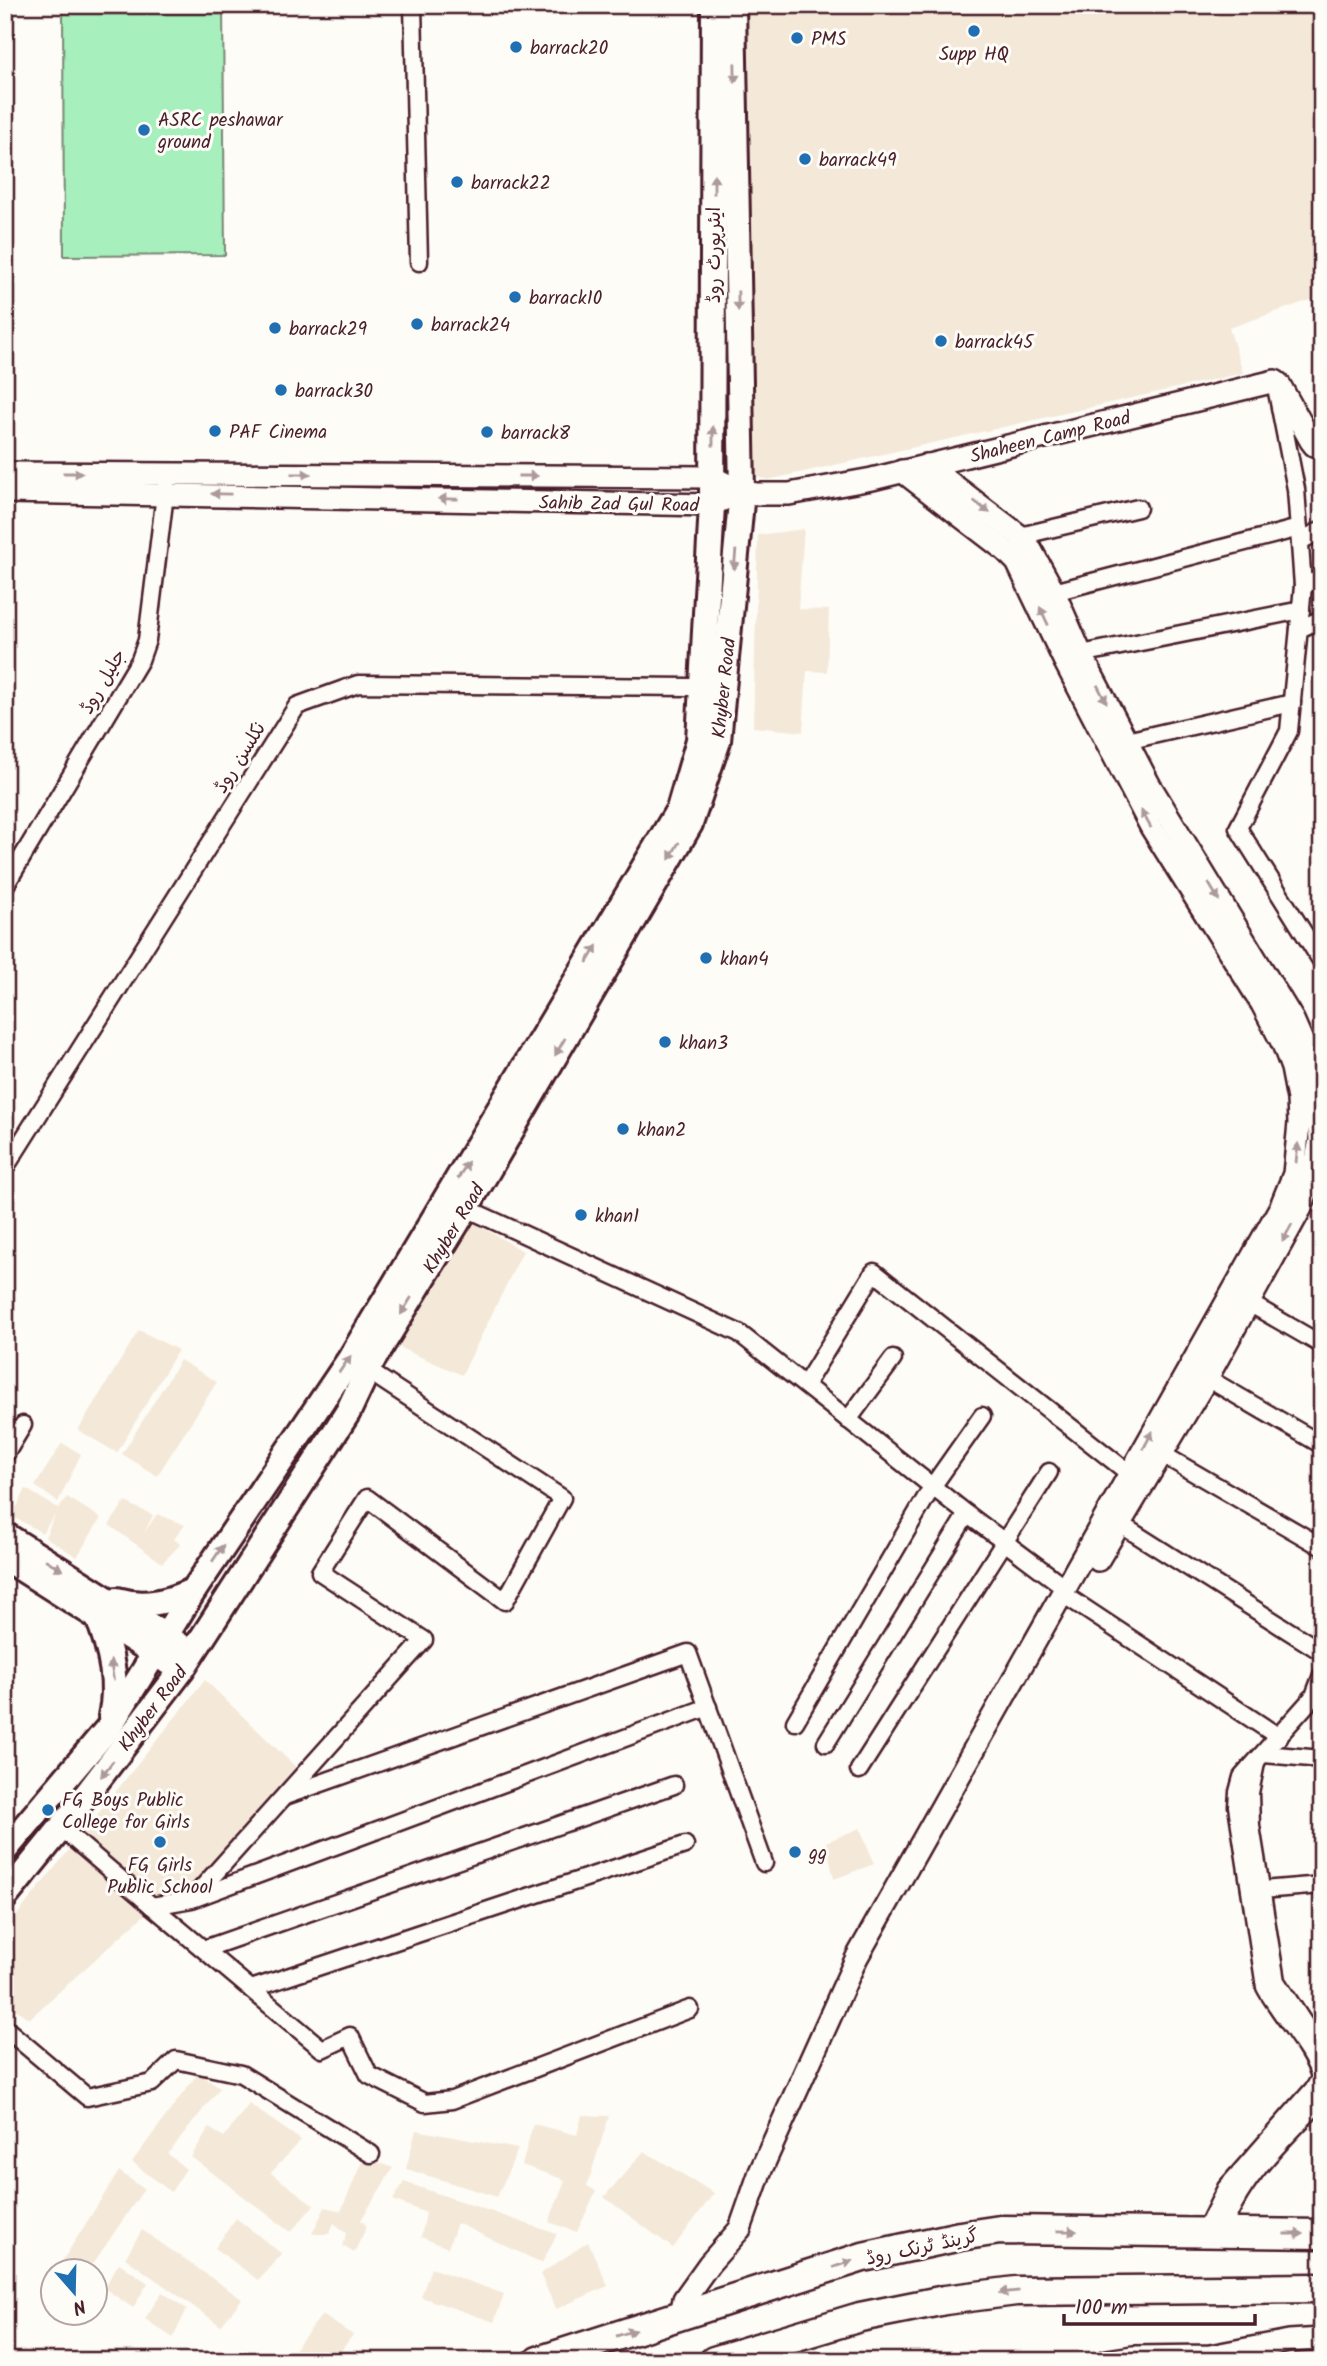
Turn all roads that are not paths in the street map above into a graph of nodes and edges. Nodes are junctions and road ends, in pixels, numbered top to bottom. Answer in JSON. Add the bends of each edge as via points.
{"nodes":[{"id":1,"x":413,"y":5,"type":"edge"},
{"id":2,"x":714,"y":5,"type":"edge"},
{"id":3,"x":733,"y":5,"type":"edge"},
{"id":4,"x":419,"y":262,"type":"dead end"},
{"id":5,"x":1275,"y":381,"type":"junction"},
{"id":6,"x":1322,"y":445,"type":"edge"},
{"id":7,"x":927,"y":465,"type":"junction"},
{"id":8,"x":902,"y":471,"type":"junction"},
{"id":9,"x":5,"y":473,"type":"edge"},
{"id":10,"x":712,"y":477,"type":"junction"},
{"id":11,"x":166,"y":483,"type":"junction"},
{"id":12,"x":5,"y":492,"type":"edge"},
{"id":13,"x":742,"y":492,"type":"junction"},
{"id":14,"x":712,"y":505,"type":"junction"},
{"id":15,"x":1138,"y":508,"type":"dead end"},
{"id":16,"x":1322,"y":530,"type":"edge"},
{"id":17,"x":1299,"y":534,"type":"junction"},
{"id":18,"x":1020,"y":536,"type":"junction"},
{"id":19,"x":1322,"y":578,"type":"edge"},
{"id":20,"x":1303,"y":586,"type":"junction"},
{"id":21,"x":1054,"y":592,"type":"junction"},
{"id":22,"x":1301,"y":611,"type":"junction"},
{"id":23,"x":1322,"y":620,"type":"edge"},
{"id":24,"x":1299,"y":629,"type":"junction"},
{"id":25,"x":1081,"y":654,"type":"junction"},
{"id":26,"x":691,"y":687,"type":"dead end"},
{"id":27,"x":1292,"y":703,"type":"junction"},
{"id":28,"x":1119,"y":746,"type":"junction"},
{"id":29,"x":5,"y":886,"type":"edge"},
{"id":30,"x":1322,"y":962,"type":"edge"},
{"id":31,"x":1319,"y":1073,"type":"edge"},
{"id":32,"x":5,"y":1168,"type":"edge"},
{"id":33,"x":1317,"y":1177,"type":"edge"},
{"id":34,"x":466,"y":1208,"type":"junction"},
{"id":35,"x":1249,"y":1303,"type":"junction"},
{"id":36,"x":1322,"y":1345,"type":"edge"},
{"id":37,"x":893,"y":1359,"type":"dead end"},
{"id":38,"x":366,"y":1370,"type":"junction"},
{"id":39,"x":1207,"y":1378,"type":"junction"},
{"id":40,"x":805,"y":1385,"type":"junction"},
{"id":41,"x":982,"y":1416,"type":"dead end"},
{"id":42,"x":848,"y":1420,"type":"junction"},
{"id":43,"x":23,"y":1425,"type":"dead end"},
{"id":44,"x":1322,"y":1445,"type":"edge"},
{"id":45,"x":1160,"y":1453,"type":"junction"},
{"id":46,"x":5,"y":1455,"type":"edge"},
{"id":47,"x":1049,"y":1472,"type":"dead end"},
{"id":48,"x":1130,"y":1474,"type":"junction"},
{"id":49,"x":932,"y":1486,"type":"junction"},
{"id":50,"x":967,"y":1514,"type":"junction"},
{"id":51,"x":1121,"y":1524,"type":"junction"},
{"id":52,"x":5,"y":1535,"type":"edge"},
{"id":53,"x":1004,"y":1542,"type":"junction"},
{"id":54,"x":1322,"y":1548,"type":"edge"},
{"id":55,"x":5,"y":1558,"type":"edge"},
{"id":56,"x":194,"y":1590,"type":"junction"},
{"id":57,"x":1064,"y":1597,"type":"junction"},
{"id":58,"x":100,"y":1605,"type":"junction"},
{"id":59,"x":160,"y":1643,"type":"junction"},
{"id":60,"x":1322,"y":1652,"type":"edge"},
{"id":61,"x":187,"y":1663,"type":"junction"},
{"id":62,"x":1322,"y":1675,"type":"edge"},
{"id":63,"x":708,"y":1707,"type":"junction"},
{"id":64,"x":796,"y":1722,"type":"dead end"},
{"id":65,"x":109,"y":1727,"type":"junction"},
{"id":66,"x":1279,"y":1737,"type":"junction"},
{"id":67,"x":826,"y":1743,"type":"dead end"},
{"id":68,"x":1260,"y":1758,"type":"junction"},
{"id":69,"x":1322,"y":1759,"type":"edge"},
{"id":70,"x":859,"y":1770,"type":"dead end"},
{"id":71,"x":674,"y":1785,"type":"dead end"},
{"id":72,"x":283,"y":1797,"type":"junction"},
{"id":73,"x":61,"y":1828,"type":"junction"},
{"id":74,"x":685,"y":1845,"type":"dead end"},
{"id":75,"x":5,"y":1850,"type":"edge"},
{"id":76,"x":764,"y":1863,"type":"dead end"},
{"id":77,"x":1322,"y":1885,"type":"edge"},
{"id":78,"x":1256,"y":1891,"type":"junction"},
{"id":79,"x":5,"y":1897,"type":"edge"},
{"id":80,"x":192,"y":1899,"type":"junction"},
{"id":81,"x":152,"y":1906,"type":"junction"},
{"id":82,"x":204,"y":1950,"type":"junction"},
{"id":83,"x":251,"y":1989,"type":"junction"},
{"id":84,"x":690,"y":2009,"type":"dead end"},
{"id":85,"x":5,"y":2028,"type":"edge"},
{"id":86,"x":1322,"y":2051,"type":"edge"},
{"id":87,"x":1322,"y":2099,"type":"edge"},
{"id":88,"x":371,"y":2154,"type":"dead end"},
{"id":89,"x":1212,"y":2234,"type":"junction"},
{"id":90,"x":1322,"y":2234,"type":"edge"},
{"id":91,"x":1322,"y":2288,"type":"edge"},
{"id":92,"x":681,"y":2315,"type":"junction"},
{"id":93,"x":1322,"y":2339,"type":"edge"},
{"id":94,"x":1217,"y":2358,"type":"edge"},
{"id":95,"x":538,"y":2361,"type":"edge"},
{"id":96,"x":714,"y":2361,"type":"edge"},
{"id":97,"x":1107,"y":2361,"type":"edge"}],
"edges":[{"from":1,"to":4,"type":"street"},
{"from":10,"to":2,"type":"main road","name":"ایئرپورٹ روڈ","one_way":true},
{"from":3,"to":13,"type":"main road","name":"Khyber Road","one_way":true},
{"from":5,"to":6,"type":"street","via":[[1311,441]]},
{"from":5,"to":7,"type":"street","name":"Shaheen Camp Road"},
{"from":5,"to":17,"type":"street","via":[[1296,489]]},
{"from":7,"to":8,"type":"street","name":"Shaheen Camp Road"},
{"from":7,"to":18,"type":"street","one_way":true},
{"from":8,"to":13,"type":"street","name":"Shaheen Camp Road","via":[[789,494]]},
{"from":28,"to":8,"type":"street","one_way":true,"via":[[1017,562]]},
{"from":9,"to":11,"type":"street","name":"Sahib Zad Gul Road","one_way":true},
{"from":11,"to":10,"type":"street","name":"Sahib Zad Gul Road","one_way":true},
{"from":10,"to":13,"type":"street","name":"Sahib Zad Gul Road"},
{"from":10,"to":14,"type":"main road","name":"ایئرپورٹ روڈ"},
{"from":11,"to":12,"type":"street","name":"Sahib Zad Gul Road"},
{"from":14,"to":11,"type":"street","name":"Sahib Zad Gul Road","one_way":true},
{"from":11,"to":29,"type":"street","name":"جلیل روڈ","via":[[147,640],[140,660]]},
{"from":13,"to":14,"type":"street","name":"Sahib Zad Gul Road"},
{"from":13,"to":34,"type":"main road","name":"Khyber Road","one_way":true,"via":[[718,741],[690,824]]},
{"from":56,"to":14,"type":"main road","name":"Khyber Road","one_way":true,"via":[[350,1359],[679,809],[699,740]]},
{"from":15,"to":18,"type":"street"},
{"from":16,"to":17,"type":"street"},
{"from":17,"to":20,"type":"street"},
{"from":17,"to":21,"type":"street"},
{"from":18,"to":21,"type":"street"},
{"from":19,"to":20,"type":"street"},
{"from":20,"to":22,"type":"street"},
{"from":21,"to":25,"type":"street"},
{"from":22,"to":24,"type":"street"},
{"from":22,"to":25,"type":"street"},
{"from":23,"to":24,"type":"street"},
{"from":24,"to":27,"type":"street"},
{"from":25,"to":28,"type":"street","one_way":true},
{"from":26,"to":32,"type":"street","name":"نکلسن روڈ","via":[[358,684],[297,706]]},
{"from":27,"to":28,"type":"street"},
{"from":27,"to":30,"type":"street","via":[[1289,731],[1238,828]]},
{"from":28,"to":31,"type":"street","one_way":true,"via":[[1149,784],[1293,1020]]},
{"from":48,"to":28,"type":"street","one_way":true,"via":[[1281,1206],[1294,1174],[1299,1123],[1292,1068],[1283,1044],[1151,827]]},
{"from":31,"to":33,"type":"street"},
{"from":33,"to":35,"type":"street","one_way":true},
{"from":34,"to":38,"type":"main road","name":"Khyber Road","one_way":true},
{"from":34,"to":40,"type":"street","via":[[739,1333]]},
{"from":35,"to":36,"type":"street"},
{"from":35,"to":39,"type":"street"},
{"from":37,"to":42,"type":"street"},
{"from":38,"to":61,"type":"main road","name":"Khyber Road","via":[[348,1412]]},
{"from":38,"to":72,"type":"street","via":[[562,1498],[505,1601],[367,1498],[320,1572],[424,1640]]},
{"from":39,"to":44,"type":"street"},
{"from":39,"to":45,"type":"street"},
{"from":40,"to":42,"type":"street"},
{"from":40,"to":48,"type":"street","via":[[874,1272]]},
{"from":41,"to":49,"type":"street"},
{"from":42,"to":49,"type":"street"},
{"from":43,"to":46,"type":"street"},
{"from":45,"to":51,"type":"street"},
{"from":45,"to":54,"type":"street"},
{"from":47,"to":53,"type":"street"},
{"from":48,"to":57,"type":"street"},
{"from":49,"to":50,"type":"street"},
{"from":49,"to":64,"type":"street"},
{"from":50,"to":53,"type":"street"},
{"from":50,"to":67,"type":"street"},
{"from":51,"to":57,"type":"street","via":[[1078,1592]]},
{"from":51,"to":60,"type":"street"},
{"from":52,"to":58,"type":"main road","one_way":true},
{"from":53,"to":57,"type":"street"},
{"from":53,"to":70,"type":"street"},
{"from":55,"to":58,"type":"main road"},
{"from":56,"to":58,"type":"main road","via":[[170,1602]]},
{"from":56,"to":59,"type":"main road","name":"Khyber Road"},
{"from":57,"to":66,"type":"street"},
{"from":57,"to":92,"type":"street","via":[[857,1957],[760,2172],[740,2229],[684,2299]]},
{"from":58,"to":59,"type":"main road"},
{"from":65,"to":58,"type":"main road","one_way":true,"via":[[116,1698]]},
{"from":59,"to":61,"type":"main road"},
{"from":59,"to":65,"type":"main road","name":"Khyber Road"},
{"from":61,"to":73,"type":"main road","name":"Khyber Road","one_way":true},
{"from":62,"to":66,"type":"street","via":[[1314,1696]]},
{"from":63,"to":72,"type":"street","via":[[688,1653]]},
{"from":63,"to":76,"type":"street"},
{"from":63,"to":80,"type":"street"},
{"from":65,"to":75,"type":"main road","name":"Khyber Road"},
{"from":66,"to":68,"type":"street"},
{"from":68,"to":69,"type":"street"},
{"from":68,"to":78,"type":"street","via":[[1242,1777],[1237,1792]]},
{"from":71,"to":82,"type":"street"},
{"from":72,"to":80,"type":"street"},
{"from":73,"to":79,"type":"main road","name":"Khyber Road"},
{"from":73,"to":81,"type":"street"},
{"from":74,"to":83,"type":"street"},
{"from":77,"to":78,"type":"street"},
{"from":78,"to":86,"type":"street","via":[[1276,1981]]},
{"from":78,"to":89,"type":"street","via":[[1265,1987],[1320,2078],[1226,2188]]},
{"from":80,"to":81,"type":"street"},
{"from":81,"to":82,"type":"street"},
{"from":82,"to":83,"type":"street"},
{"from":83,"to":84,"type":"street","via":[[322,2049],[351,2036],[369,2075],[425,2103],[452,2100]]},
{"from":85,"to":88,"type":"street","via":[[87,2097],[152,2083],[176,2060],[241,2074]]},
{"from":87,"to":89,"type":"street","via":[[1249,2180]]},
{"from":89,"to":90,"type":"highway","name":"گرینڈ ٹرنک روڈ","one_way":true},
{"from":92,"to":89,"type":"highway","name":"گرینڈ ٹرنک روڈ","one_way":true,"via":[[863,2258],[960,2236],[1000,2230]]},
{"from":91,"to":96,"type":"highway","one_way":true,"via":[[1004,2292],[860,2317]]},
{"from":95,"to":92,"type":"highway","name":"گرینڈ ٹرنک روڈ","one_way":true},
{"from":93,"to":94,"type":"street","via":[[1289,2341]]},
{"from":94,"to":97,"type":"street"}]}
